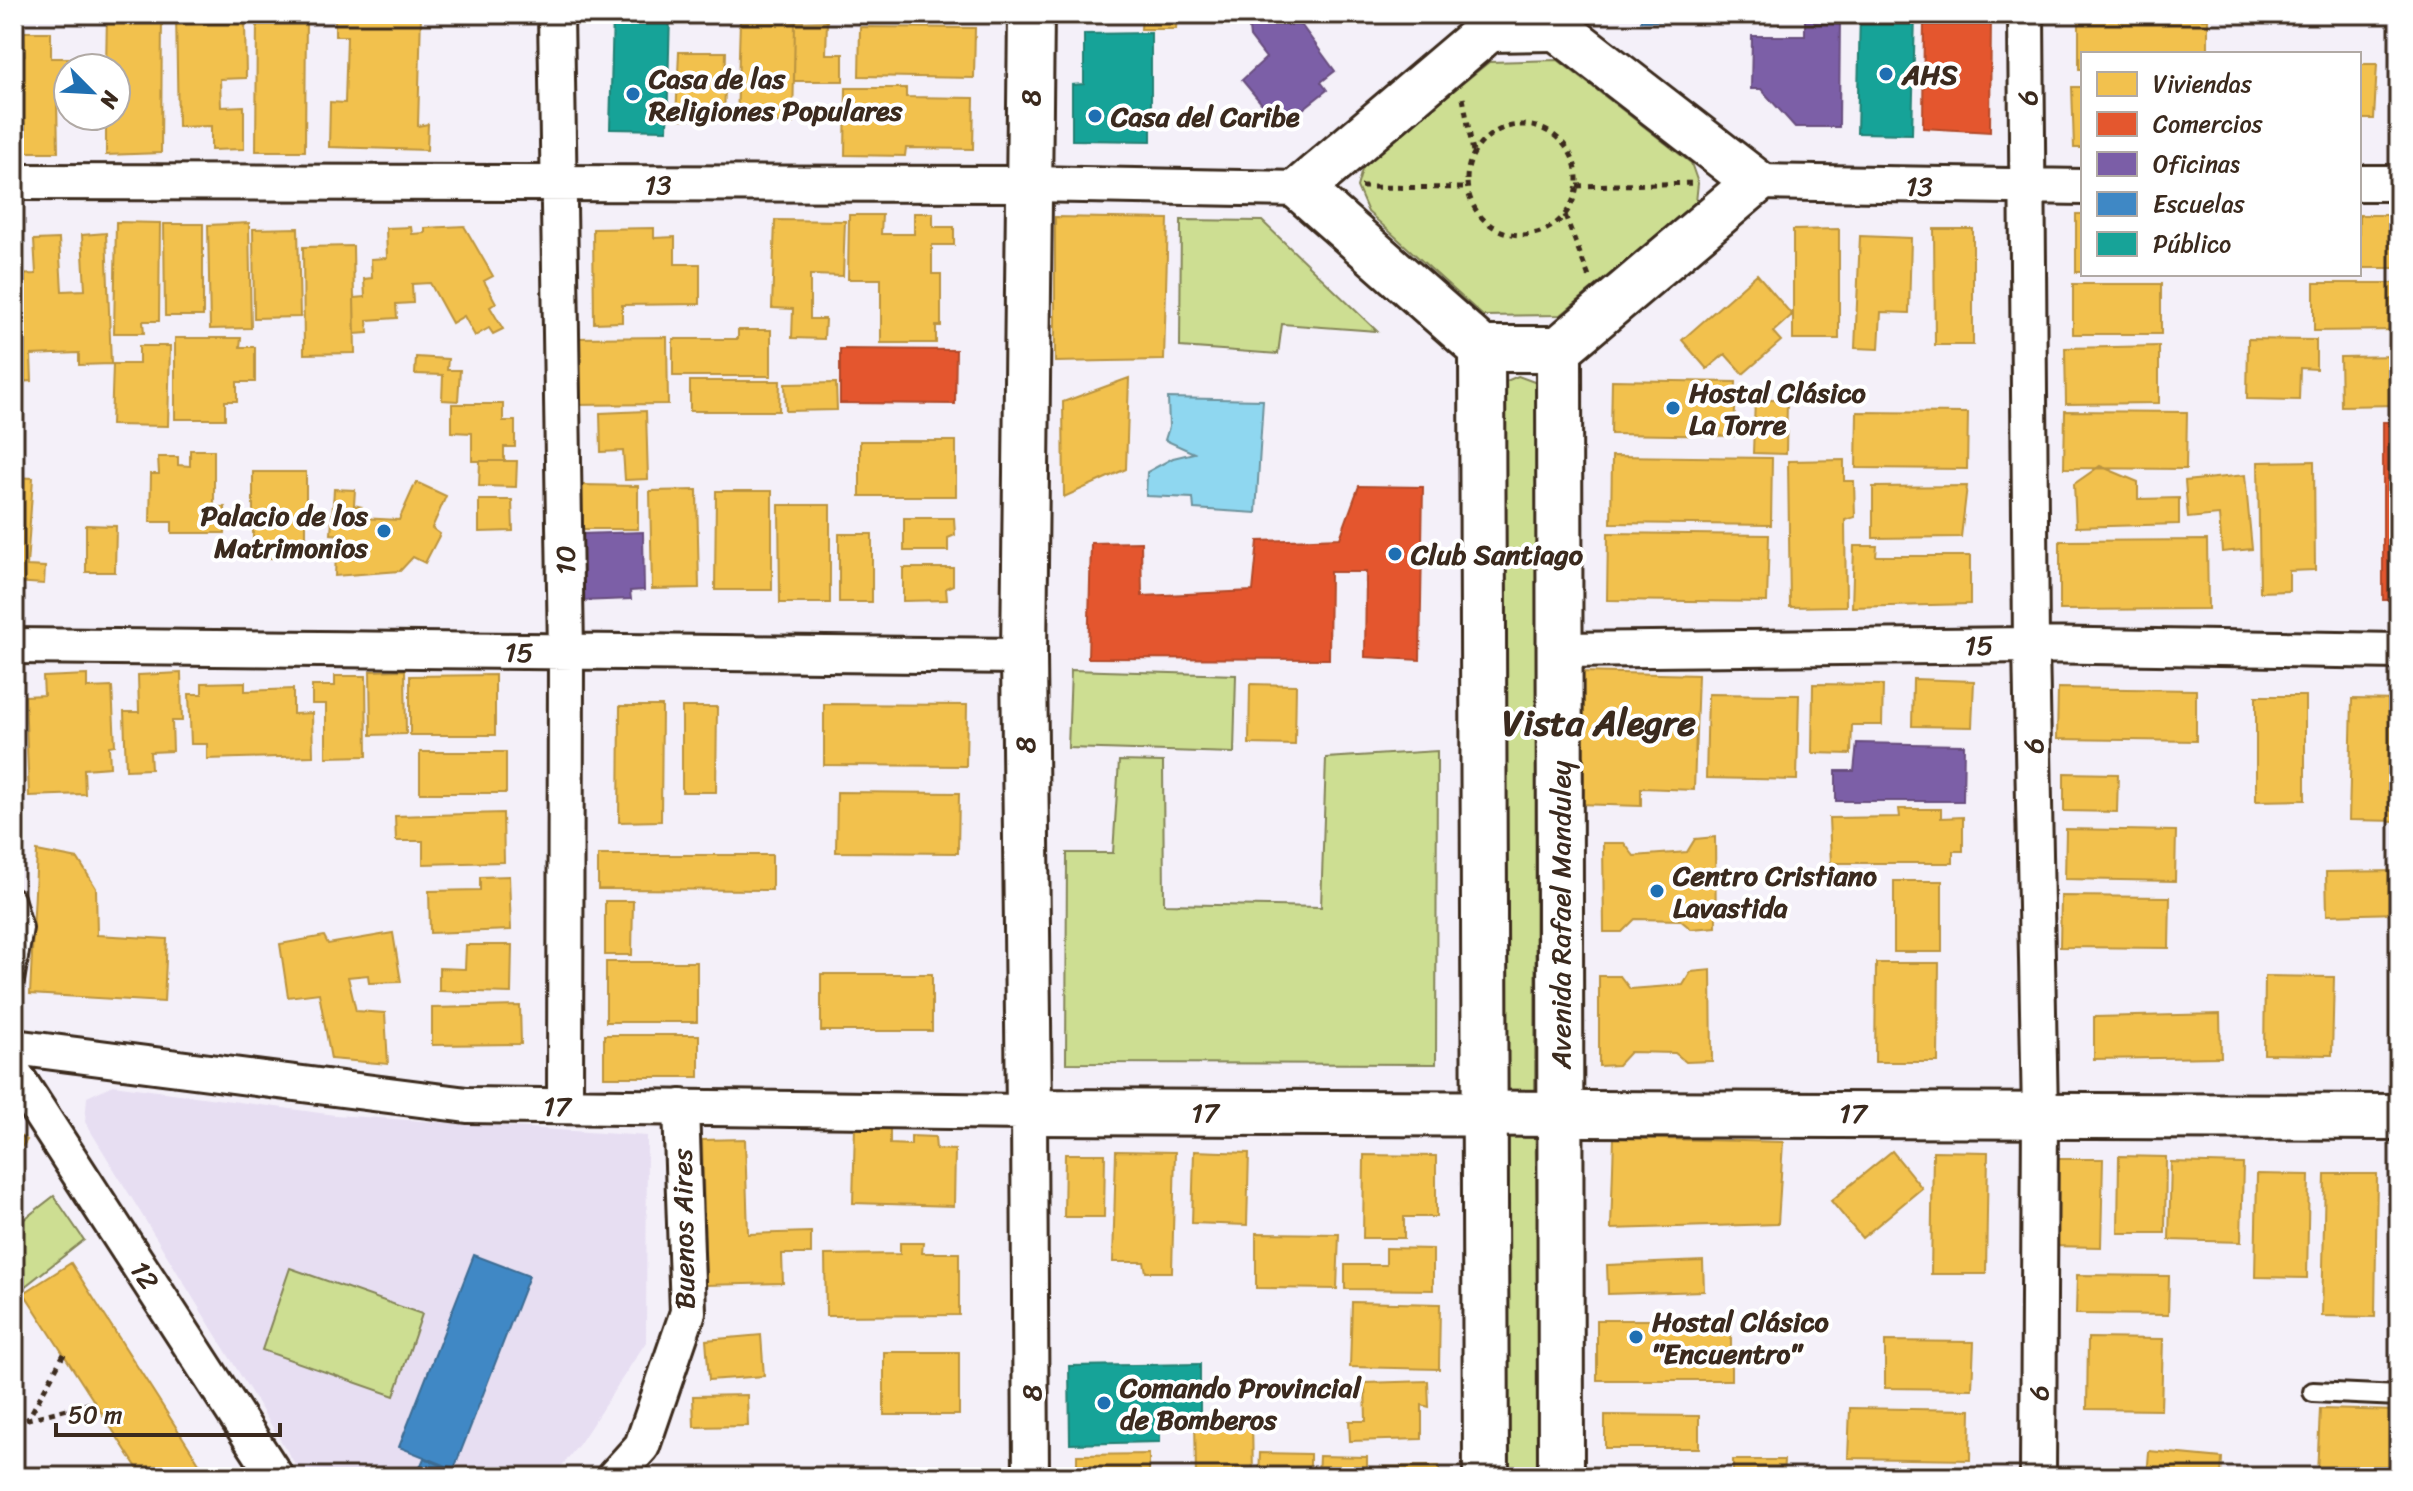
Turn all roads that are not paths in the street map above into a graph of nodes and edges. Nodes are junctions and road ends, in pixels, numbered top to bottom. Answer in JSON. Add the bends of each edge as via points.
{"nodes":[{"id":1,"x":556,"y":14,"type":"edge"},
{"id":2,"x":1031,"y":14,"type":"edge"},
{"id":3,"x":2026,"y":14,"type":"edge"},
{"id":4,"x":1557,"y":21,"type":"edge"},
{"id":5,"x":1489,"y":22,"type":"edge"},
{"id":6,"x":14,"y":182,"type":"edge"},
{"id":7,"x":1756,"y":182,"type":"junction"},
{"id":8,"x":561,"y":183,"type":"junction"},
{"id":9,"x":2361,"y":183,"type":"edge"},
{"id":10,"x":2399,"y":183,"type":"edge"},
{"id":11,"x":1030,"y":184,"type":"junction"},
{"id":12,"x":2081,"y":187,"type":"edge"},
{"id":13,"x":2028,"y":188,"type":"junction"},
{"id":14,"x":1301,"y":189,"type":"junction"},
{"id":15,"x":1482,"y":349,"type":"junction"},
{"id":16,"x":1559,"y":349,"type":"junction"},
{"id":17,"x":2031,"y":645,"type":"junction"},
{"id":18,"x":14,"y":646,"type":"edge"},
{"id":19,"x":1560,"y":650,"type":"junction"},
{"id":20,"x":2399,"y":651,"type":"edge"},
{"id":21,"x":566,"y":652,"type":"junction"},
{"id":22,"x":1024,"y":656,"type":"junction"},
{"id":23,"x":14,"y":898,"type":"edge"},
{"id":24,"x":14,"y":981,"type":"edge"},
{"id":25,"x":14,"y":1047,"type":"edge"},
{"id":26,"x":14,"y":1073,"type":"edge"},
{"id":27,"x":565,"y":1106,"type":"junction"},
{"id":28,"x":681,"y":1107,"type":"junction"},
{"id":29,"x":1029,"y":1112,"type":"junction"},
{"id":30,"x":1485,"y":1112,"type":"junction"},
{"id":31,"x":1561,"y":1112,"type":"junction"},
{"id":32,"x":2040,"y":1115,"type":"junction"},
{"id":33,"x":2399,"y":1117,"type":"edge"},
{"id":34,"x":2313,"y":1392,"type":"dead end"},
{"id":35,"x":2399,"y":1396,"type":"edge"},
{"id":36,"x":276,"y":1477,"type":"edge"},
{"id":37,"x":614,"y":1477,"type":"edge"},
{"id":38,"x":1031,"y":1477,"type":"edge"},
{"id":39,"x":1486,"y":1477,"type":"edge"},
{"id":40,"x":1561,"y":1477,"type":"edge"},
{"id":41,"x":2038,"y":1477,"type":"edge"}],
"edges":[{"from":1,"to":8,"type":"street","name":"10"},
{"from":2,"to":11,"type":"main road","name":"8"},
{"from":3,"to":13,"type":"street","name":"6"},
{"from":4,"to":5,"type":"main road"},
{"from":4,"to":7,"type":"main road"},
{"from":5,"to":14,"type":"main road","via":[[1455,58]]},
{"from":6,"to":8,"type":"street","name":"13"},
{"from":7,"to":13,"type":"street","name":"13"},
{"from":7,"to":16,"type":"main road"},
{"from":8,"to":11,"type":"street","name":"13"},
{"from":8,"to":21,"type":"street","name":"10"},
{"from":9,"to":10,"type":"street"},
{"from":11,"to":14,"type":"street","name":"13"},
{"from":11,"to":22,"type":"main road","name":"8"},
{"from":12,"to":13,"type":"street","name":"13"},
{"from":13,"to":17,"type":"street","name":"6"},
{"from":14,"to":15,"type":"main road"},
{"from":15,"to":16,"type":"main road"},
{"from":15,"to":30,"type":"main road"},
{"from":16,"to":19,"type":"main road","name":"Avenida Rafael Manduley"},
{"from":17,"to":19,"type":"street","name":"15"},
{"from":17,"to":20,"type":"street","name":"15"},
{"from":17,"to":32,"type":"street","name":"6"},
{"from":18,"to":21,"type":"street","name":"15"},
{"from":19,"to":31,"type":"main road","name":"Avenida Rafael Manduley"},
{"from":21,"to":22,"type":"street","name":"15"},
{"from":21,"to":27,"type":"street","name":"10"},
{"from":22,"to":29,"type":"main road","name":"8"},
{"from":23,"to":24,"type":"lane","via":[[23,928]]},
{"from":25,"to":27,"type":"street","name":"17","via":[[467,1105]]},
{"from":26,"to":36,"type":"street","name":"12"},
{"from":27,"to":28,"type":"street","name":"17"},
{"from":28,"to":29,"type":"street","name":"17"},
{"from":28,"to":37,"type":"street","name":"Buenos Aires","via":[[688,1312],[642,1446]]},
{"from":29,"to":30,"type":"main road","name":"17"},
{"from":29,"to":38,"type":"street","name":"8"},
{"from":30,"to":31,"type":"main road","name":"17"},
{"from":30,"to":39,"type":"main road"},
{"from":31,"to":32,"type":"main road","name":"17"},
{"from":31,"to":40,"type":"main road","name":"Avenida Rafael Manduley"},
{"from":32,"to":33,"type":"main road","name":"17"},
{"from":32,"to":41,"type":"street","name":"6"},
{"from":34,"to":35,"type":"lane"}]}
